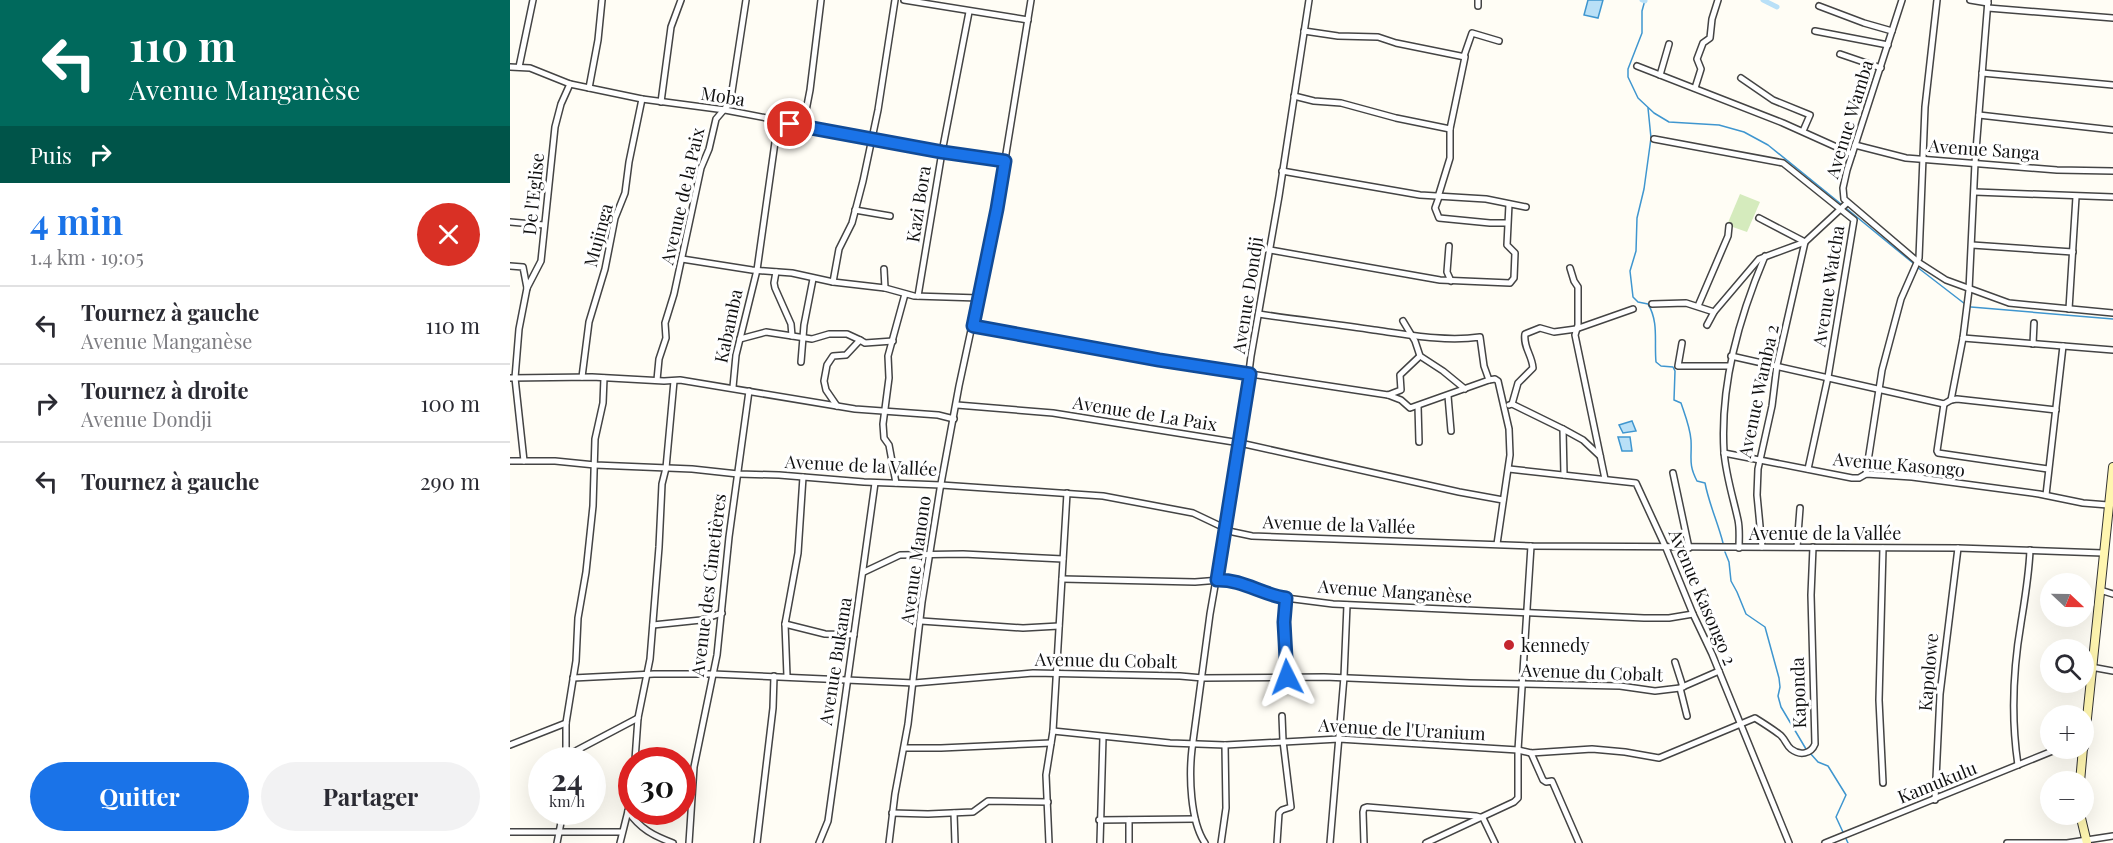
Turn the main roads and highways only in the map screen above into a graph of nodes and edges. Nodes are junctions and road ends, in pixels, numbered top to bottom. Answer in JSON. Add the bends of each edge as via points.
{"nodes":[{"id":1,"x":2113,"y":467,"type":"edge"},
{"id":2,"x":2109,"y":531,"type":"edge"},
{"id":3,"x":2088,"y":705,"type":"edge"},
{"id":4,"x":2082,"y":825,"type":"edge"},
{"id":5,"x":2086,"y":842,"type":"edge"}],
"edges":[{"from":1,"to":2,"type":"main road"},
{"from":2,"to":3,"type":"main road","via":[[2103,553]]},
{"from":4,"to":5,"type":"main road"}]}
